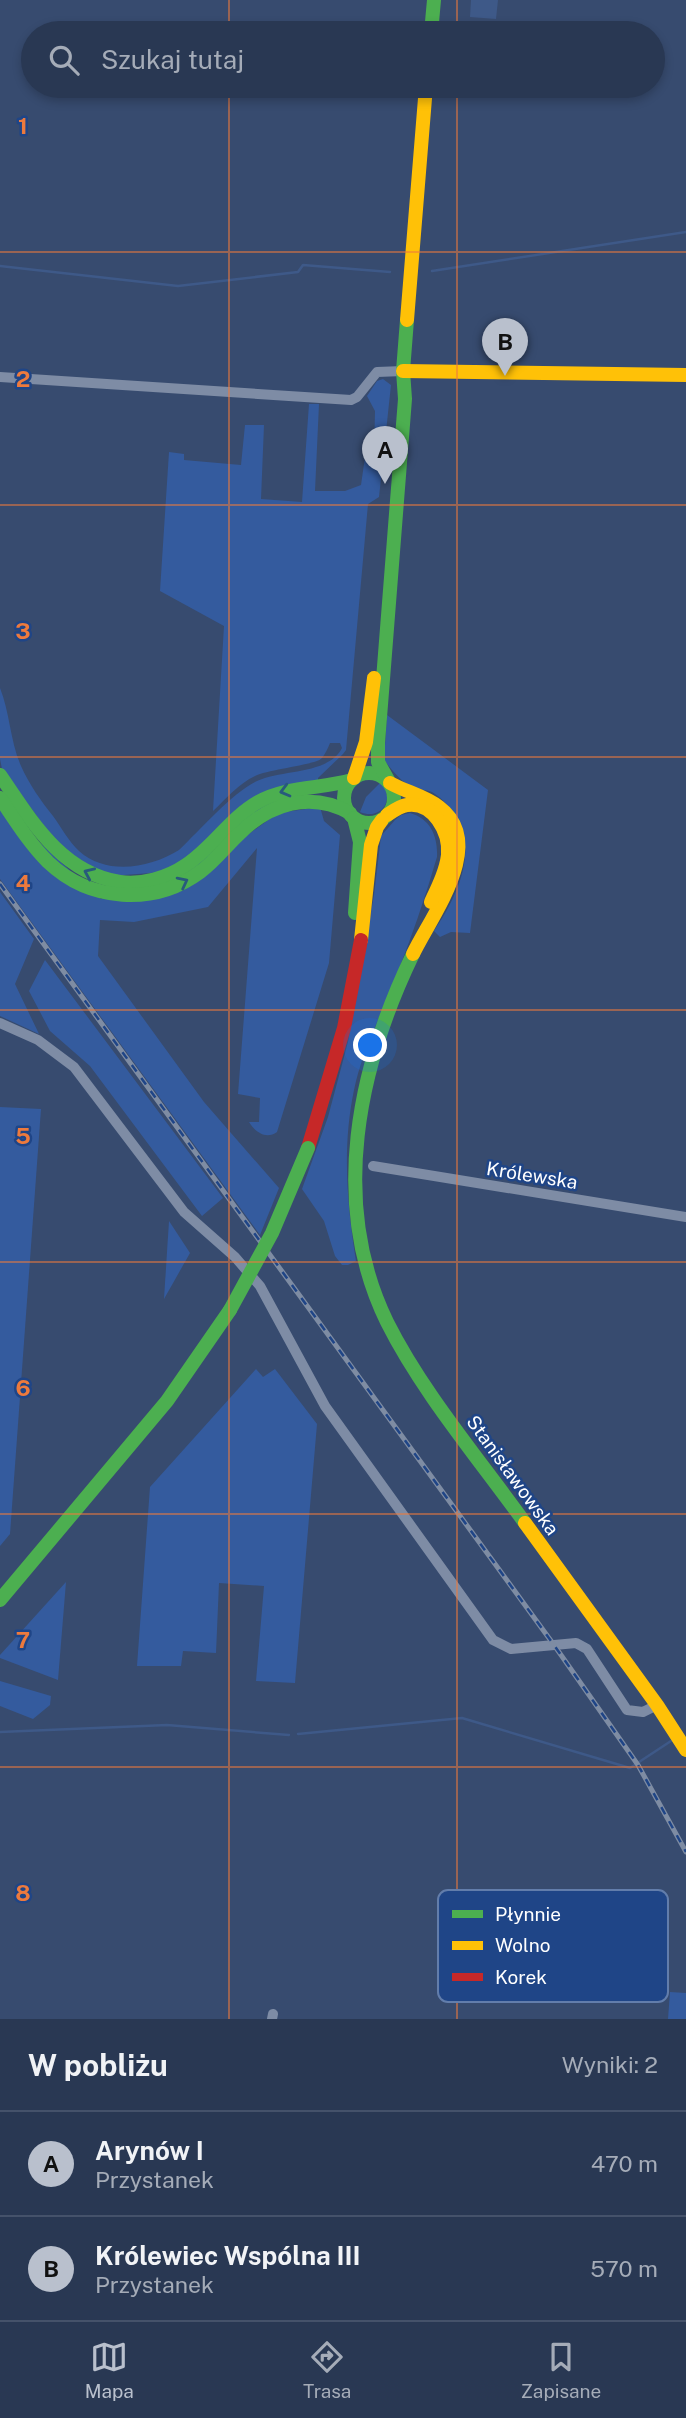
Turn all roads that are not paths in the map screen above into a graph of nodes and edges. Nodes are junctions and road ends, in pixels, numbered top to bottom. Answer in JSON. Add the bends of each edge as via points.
{"nodes":[{"id":1,"x":433,"y":0,"type":"edge"},
{"id":2,"x":432,"y":21,"type":"edge"},
{"id":3,"x":425,"y":98,"type":"edge"},
{"id":4,"x":403,"y":371,"type":"junction"},
{"id":5,"x":686,"y":375,"type":"edge"},
{"id":6,"x":0,"y":377,"type":"edge"},
{"id":7,"x":0,"y":775,"type":"edge"},
{"id":8,"x":353,"y":779,"type":"junction"},
{"id":9,"x":389,"y":782,"type":"junction"},
{"id":10,"x":0,"y":798,"type":"edge"},
{"id":11,"x":352,"y":815,"type":"junction"},
{"id":12,"x":385,"y":817,"type":"junction"},
{"id":13,"x":415,"y":947,"type":"junction"},
{"id":14,"x":0,"y":1023,"type":"edge"},
{"id":15,"x":336,"y":1053,"type":"junction"},
{"id":16,"x":373,"y":1166,"type":"dead end"},
{"id":17,"x":686,"y":1217,"type":"edge"},
{"id":18,"x":0,"y":1600,"type":"edge"},
{"id":19,"x":657,"y":1705,"type":"junction"},
{"id":20,"x":680,"y":1741,"type":"edge"}],
"edges":[{"from":1,"to":2,"type":"main road"},
{"from":3,"to":4,"type":"main road"},
{"from":4,"to":5,"type":"main road"},
{"from":4,"to":6,"type":"street","via":[[377,372],[351,400]]},
{"from":4,"to":8,"type":"main road","via":[[367,738]]},
{"from":4,"to":9,"type":"main road","via":[[405,399],[377,752]]},
{"from":8,"to":7,"type":"main road","one_way":true,"via":[[267,797],[243,812],[188,865],[162,878],[134,883],[97,877],[63,858]]},
{"from":8,"to":9,"type":"main road","via":[[371,773]]},
{"from":8,"to":11,"type":"main road","via":[[345,796]]},
{"from":9,"to":12,"type":"main road","via":[[394,796],[392,810]]},
{"from":9,"to":13,"type":"main road","via":[[439,806],[456,834],[452,878]]},
{"from":10,"to":11,"type":"main road","one_way":true,"via":[[38,852],[57,870],[91,889],[128,896],[160,892],[187,881],[252,822],[279,807],[317,801],[339,806]]},
{"from":11,"to":12,"type":"main road","via":[[365,822]]},
{"from":11,"to":15,"type":"main road","via":[[360,842],[357,900]]},
{"from":12,"to":13,"type":"main road","via":[[405,806],[419,806],[433,815],[446,834],[446,864]]},
{"from":12,"to":15,"type":"main road","via":[[377,825],[371,848],[353,989]]},
{"from":13,"to":19,"type":"main road","name":"Stanisławowska","via":[[363,1084],[354,1143],[355,1201],[367,1268],[391,1329],[417,1374]]},
{"from":14,"to":19,"type":"street","via":[[38,1040],[74,1067],[184,1212],[260,1286],[325,1406],[493,1640],[511,1649],[576,1643],[586,1649],[627,1710],[643,1712]]},
{"from":15,"to":18,"type":"main road","bridge":true,"via":[[307,1148],[272,1233],[230,1310],[167,1401]]},
{"from":16,"to":17,"type":"street","name":"Królewska"},
{"from":19,"to":20,"type":"main road","name":"Stanisławowska"}]}
